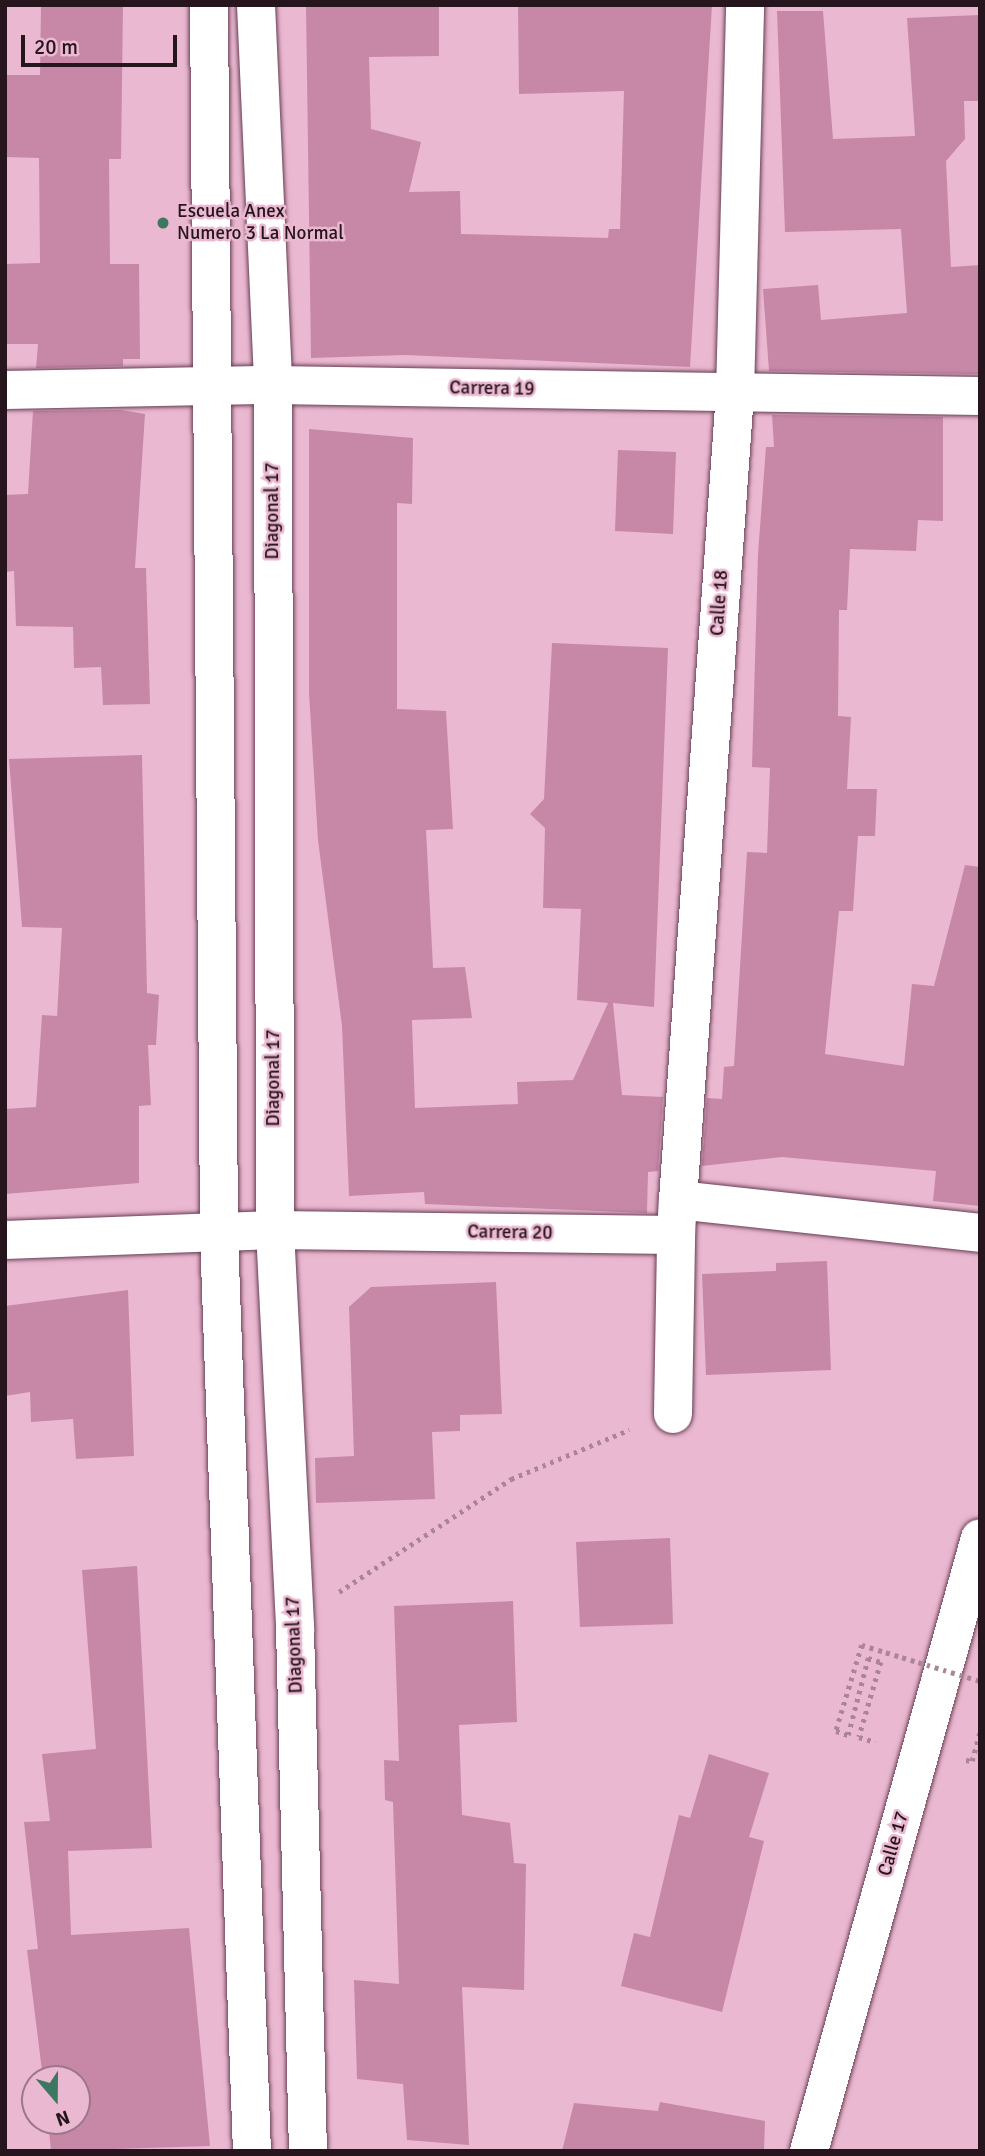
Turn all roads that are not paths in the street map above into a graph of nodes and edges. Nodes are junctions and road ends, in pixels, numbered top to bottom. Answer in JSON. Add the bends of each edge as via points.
{"nodes":[{"id":1,"x":209,"y":5,"type":"edge"},
{"id":2,"x":256,"y":5,"type":"edge"},
{"id":3,"x":745,"y":5,"type":"edge"},
{"id":4,"x":273,"y":385,"type":"junction"},
{"id":5,"x":216,"y":388,"type":"junction"},
{"id":6,"x":5,"y":390,"type":"edge"},
{"id":7,"x":735,"y":393,"type":"junction"},
{"id":8,"x":980,"y":396,"type":"edge"},
{"id":9,"x":677,"y":1217,"type":"junction"},
{"id":10,"x":275,"y":1230,"type":"junction"},
{"id":11,"x":980,"y":1233,"type":"edge"},
{"id":12,"x":219,"y":1235,"type":"junction"},
{"id":13,"x":5,"y":1240,"type":"edge"},
{"id":14,"x":673,"y":1414,"type":"road end"},
{"id":15,"x":980,"y":1538,"type":"edge"},
{"id":16,"x":252,"y":2151,"type":"edge"},
{"id":17,"x":308,"y":2151,"type":"edge"},
{"id":18,"x":809,"y":2151,"type":"edge"}],
"edges":[{"from":1,"to":5,"type":"main road"},
{"from":2,"to":4,"type":"main road","name":"Diagonal 17"},
{"from":3,"to":7,"type":"main road","name":"Calle 18"},
{"from":4,"to":5,"type":"main road","name":"Carrera 19"},
{"from":4,"to":7,"type":"main road","name":"Carrera 19"},
{"from":4,"to":10,"type":"main road","name":"Diagonal 17"},
{"from":5,"to":6,"type":"main road","name":"Carrera 19"},
{"from":5,"to":12,"type":"main road"},
{"from":7,"to":8,"type":"main road","name":"Carrera 19"},
{"from":7,"to":9,"type":"main road","name":"Calle 18"},
{"from":9,"to":10,"type":"main road","name":"Carrera 20"},
{"from":9,"to":11,"type":"main road","name":"Carrera 20"},
{"from":9,"to":14,"type":"main road","name":"Calle 18"},
{"from":10,"to":12,"type":"main road","name":"Carrera 20"},
{"from":10,"to":17,"type":"main road","name":"Diagonal 17","via":[[295,1628]]},
{"from":12,"to":13,"type":"main road","name":"Carrera 20"},
{"from":12,"to":16,"type":"main road"},
{"from":15,"to":18,"type":"main road","name":"Calle 17"}]}
